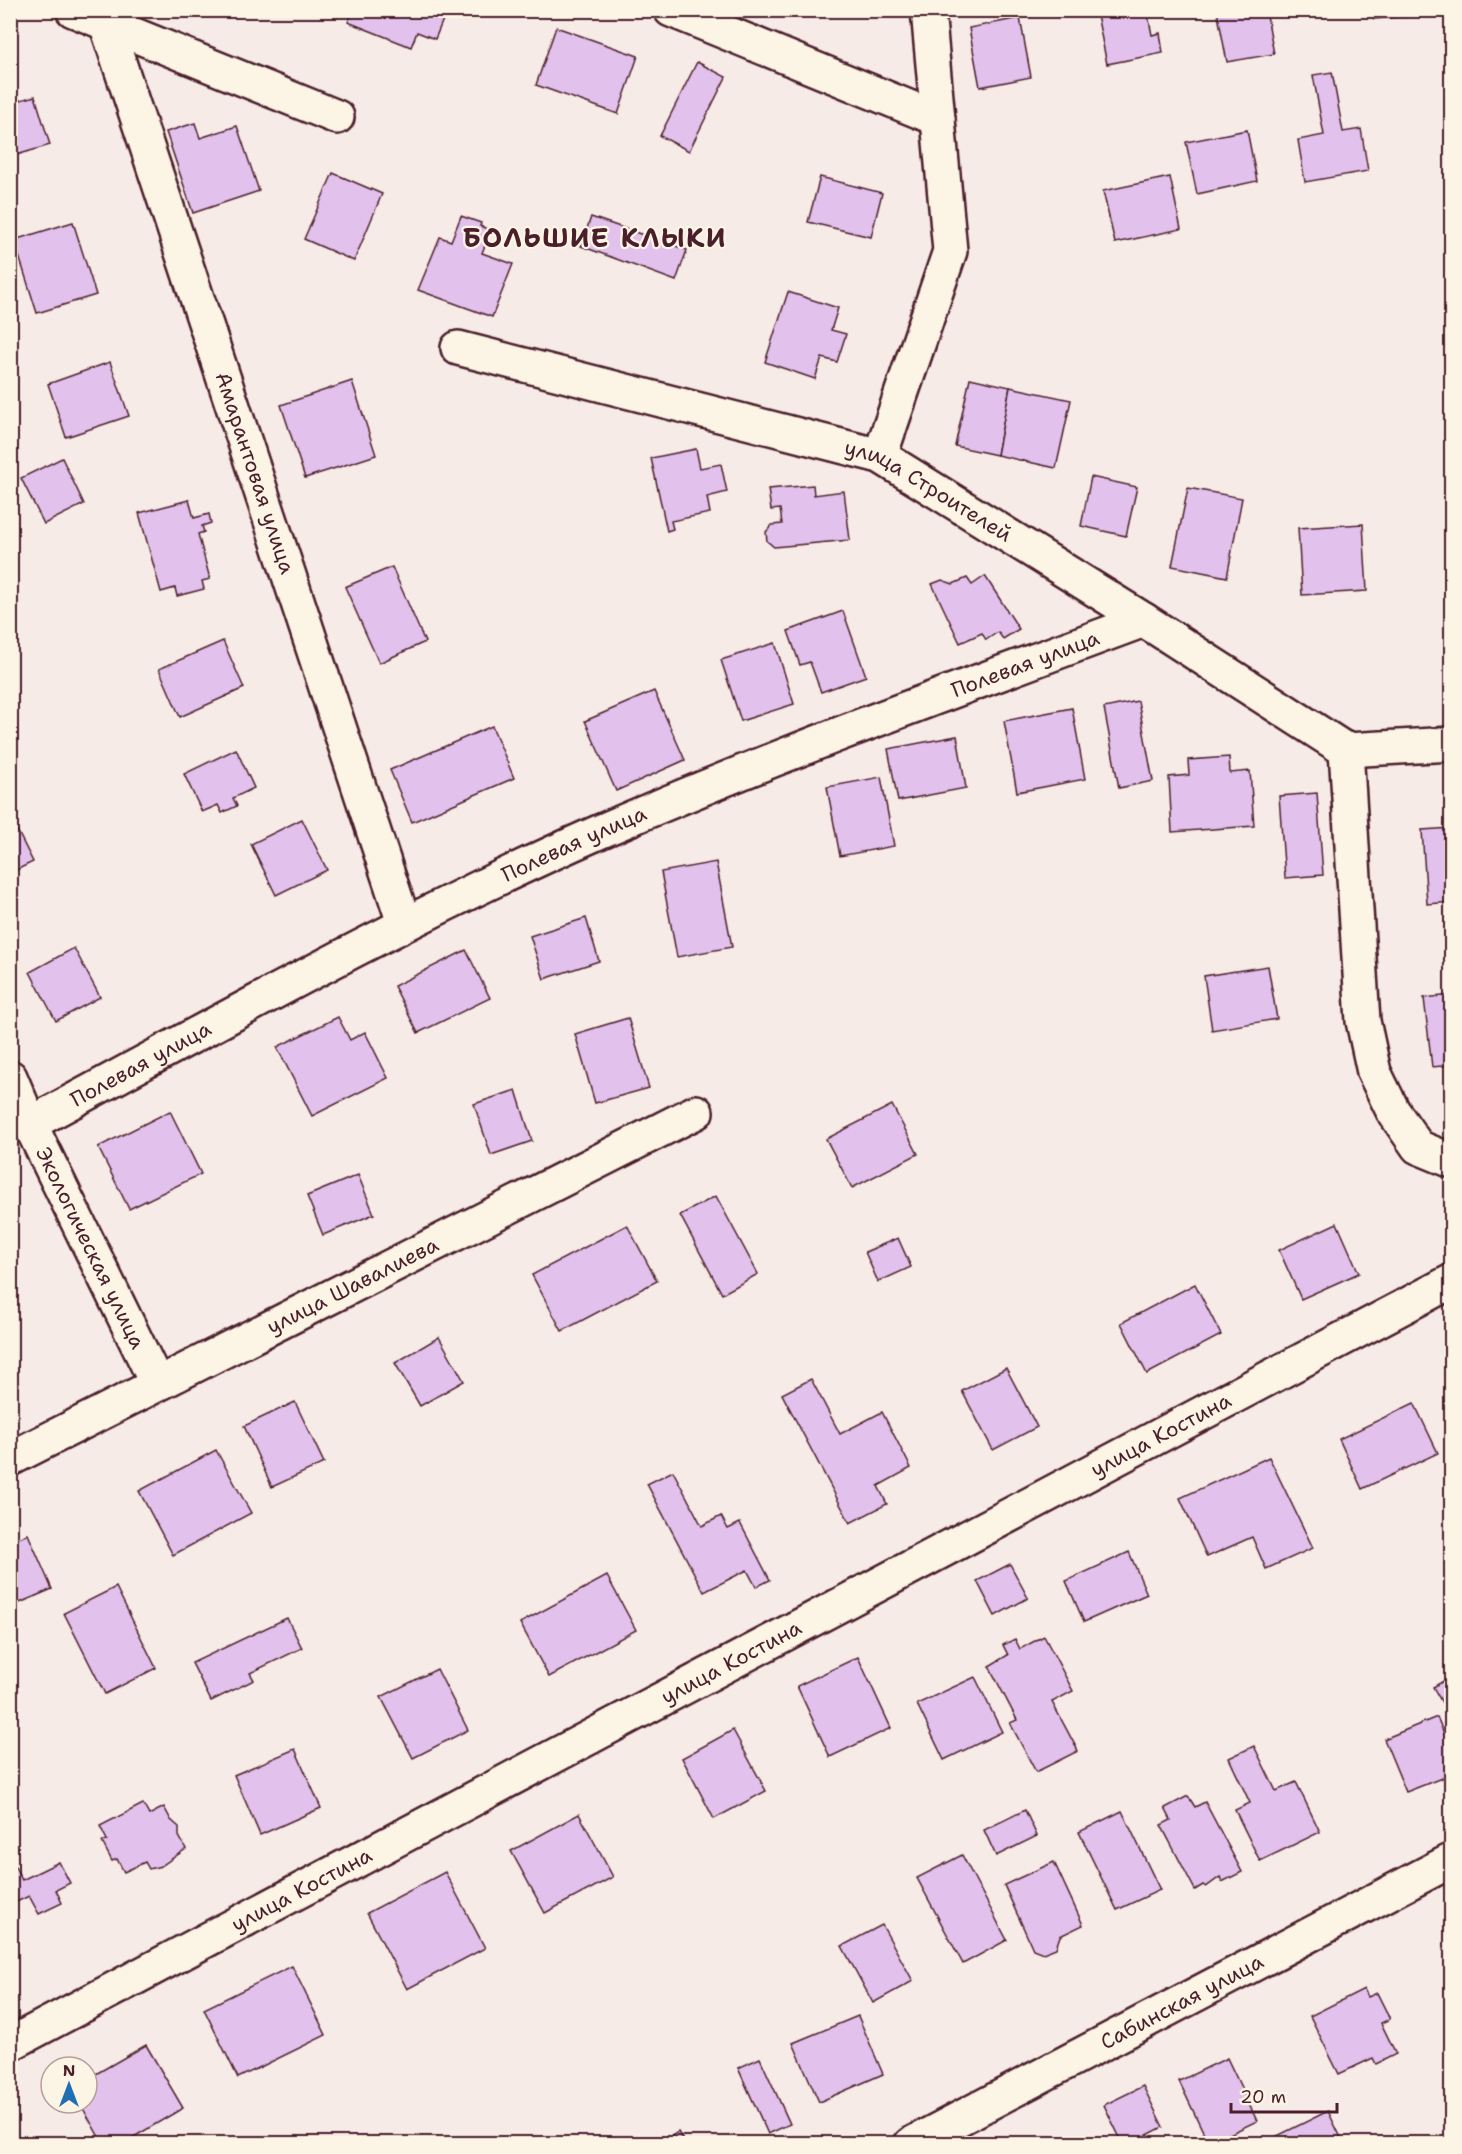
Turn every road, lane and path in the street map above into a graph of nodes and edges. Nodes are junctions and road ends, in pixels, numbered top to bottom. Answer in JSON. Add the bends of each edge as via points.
{"nodes":[{"id":1,"x":73,"y":10,"type":"edge"},
{"id":2,"x":671,"y":10,"type":"edge"},
{"id":3,"x":928,"y":10,"type":"edge"},
{"id":4,"x":106,"y":23,"type":"junction"},
{"id":5,"x":337,"y":117,"type":"dead end"},
{"id":6,"x":938,"y":119,"type":"junction"},
{"id":7,"x":458,"y":348,"type":"dead end"},
{"id":8,"x":880,"y":456,"type":"junction"},
{"id":9,"x":1144,"y":620,"type":"junction"},
{"id":10,"x":1452,"y":744,"type":"edge"},
{"id":11,"x":1346,"y":750,"type":"junction"},
{"id":12,"x":404,"y":923,"type":"junction"},
{"id":13,"x":10,"y":1077,"type":"edge"},
{"id":14,"x":696,"y":1112,"type":"dead end"},
{"id":15,"x":30,"y":1124,"type":"junction"},
{"id":16,"x":1452,"y":1161,"type":"edge"},
{"id":17,"x":1452,"y":1281,"type":"edge"},
{"id":18,"x":157,"y":1384,"type":"junction"},
{"id":19,"x":10,"y":1459,"type":"edge"},
{"id":20,"x":1452,"y":1860,"type":"edge"},
{"id":21,"x":10,"y":2044,"type":"edge"},
{"id":22,"x":911,"y":2144,"type":"edge"}],
"edges":[{"from":1,"to":4,"type":"street"},
{"from":2,"to":6,"type":"street"},
{"from":3,"to":6,"type":"street"},
{"from":4,"to":5,"type":"street"},
{"from":4,"to":12,"type":"street","name":"Амарантовая улица"},
{"from":6,"to":8,"type":"street","via":[[950,251]]},
{"from":7,"to":8,"type":"street","name":"улица Строителей"},
{"from":8,"to":9,"type":"street","name":"улица Строителей"},
{"from":9,"to":11,"type":"street","name":"улица Строителей"},
{"from":9,"to":12,"type":"street","name":"Полевая улица","via":[[802,747],[598,832]]},
{"from":10,"to":11,"type":"street"},
{"from":11,"to":16,"type":"street","via":[[1363,1021],[1374,1072],[1393,1111],[1418,1147]]},
{"from":12,"to":15,"type":"street","name":"Полевая улица"},
{"from":13,"to":15,"type":"street","name":"Экологическая улица"},
{"from":14,"to":18,"type":"street","name":"улица Шавалиева"},
{"from":15,"to":18,"type":"street","name":"Экологическая улица"},
{"from":17,"to":21,"type":"street","name":"улица Костина"},
{"from":18,"to":19,"type":"street","name":"улица Шавалиева"},
{"from":20,"to":22,"type":"street","name":"Сабинская улица"}]}
